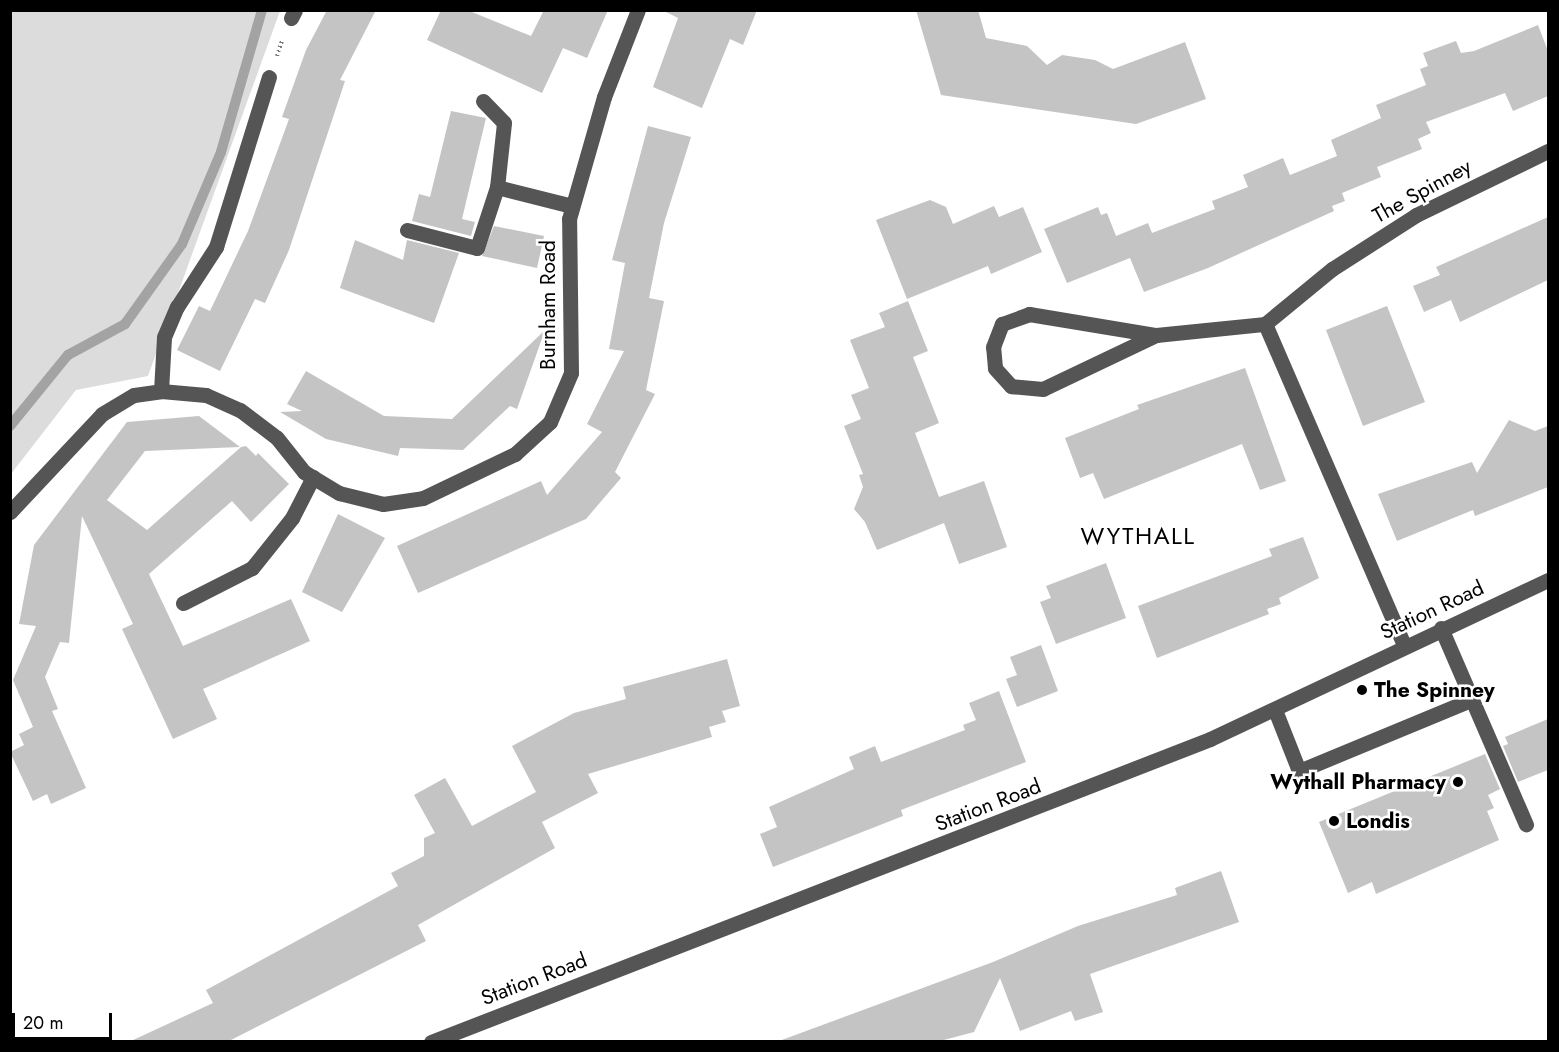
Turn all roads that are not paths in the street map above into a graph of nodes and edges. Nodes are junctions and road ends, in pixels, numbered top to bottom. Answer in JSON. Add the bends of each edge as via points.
{"nodes":[{"id":1,"x":638,"y":10,"type":"edge"},
{"id":2,"x":269,"y":77,"type":"road end"},
{"id":3,"x":483,"y":101,"type":"dead end"},
{"id":4,"x":1548,"y":151,"type":"edge"},
{"id":5,"x":497,"y":187,"type":"junction"},
{"id":6,"x":572,"y":206,"type":"junction"},
{"id":7,"x":407,"y":230,"type":"dead end"},
{"id":8,"x":1265,"y":324,"type":"junction"},
{"id":9,"x":1156,"y":335,"type":"junction"},
{"id":10,"x":161,"y":391,"type":"junction"},
{"id":11,"x":312,"y":477,"type":"junction"},
{"id":12,"x":10,"y":512,"type":"edge"},
{"id":13,"x":1548,"y":580,"type":"edge"},
{"id":14,"x":183,"y":603,"type":"dead end"},
{"id":15,"x":1441,"y":628,"type":"junction"},
{"id":16,"x":1404,"y":645,"type":"junction"},
{"id":17,"x":1470,"y":700,"type":"junction"},
{"id":18,"x":1275,"y":710,"type":"junction"},
{"id":19,"x":1526,"y":824,"type":"dead end"},
{"id":20,"x":431,"y":1041,"type":"edge"}],
"edges":[{"from":1,"to":6,"type":"street","name":"Burnham Road","via":[[604,97]]},
{"from":2,"to":10,"type":"street","via":[[216,247],[177,307],[164,337]]},
{"from":3,"to":5,"type":"street","via":[[504,123]]},
{"from":4,"to":8,"type":"street","name":"The Spinney","via":[[1416,215],[1332,269]]},
{"from":5,"to":6,"type":"street"},
{"from":5,"to":7,"type":"street","via":[[477,248]]},
{"from":6,"to":11,"type":"street","name":"Burnham Road","via":[[571,373],[550,422],[515,454],[423,498],[383,504],[339,493]]},
{"from":8,"to":9,"type":"street"},
{"from":8,"to":16,"type":"street"},
{"from":9,"to":9,"type":"street","via":[[1029,314],[1002,324],[993,347],[994,368],[1011,386],[1043,389]]},
{"from":10,"to":11,"type":"street","name":"Burnham Road","via":[[206,394],[240,410],[277,438]]},
{"from":10,"to":12,"type":"street","name":"Burnham Road","via":[[134,395],[102,414]]},
{"from":11,"to":14,"type":"street","via":[[292,518],[252,568]]},
{"from":13,"to":15,"type":"street","name":"Station Road"},
{"from":15,"to":16,"type":"street","name":"Station Road"},
{"from":15,"to":17,"type":"street"},
{"from":16,"to":18,"type":"street","name":"Station Road"},
{"from":17,"to":18,"type":"street","via":[[1299,771]]},
{"from":17,"to":19,"type":"street"},
{"from":18,"to":20,"type":"street","name":"Station Road","via":[[1020,816]]}]}
